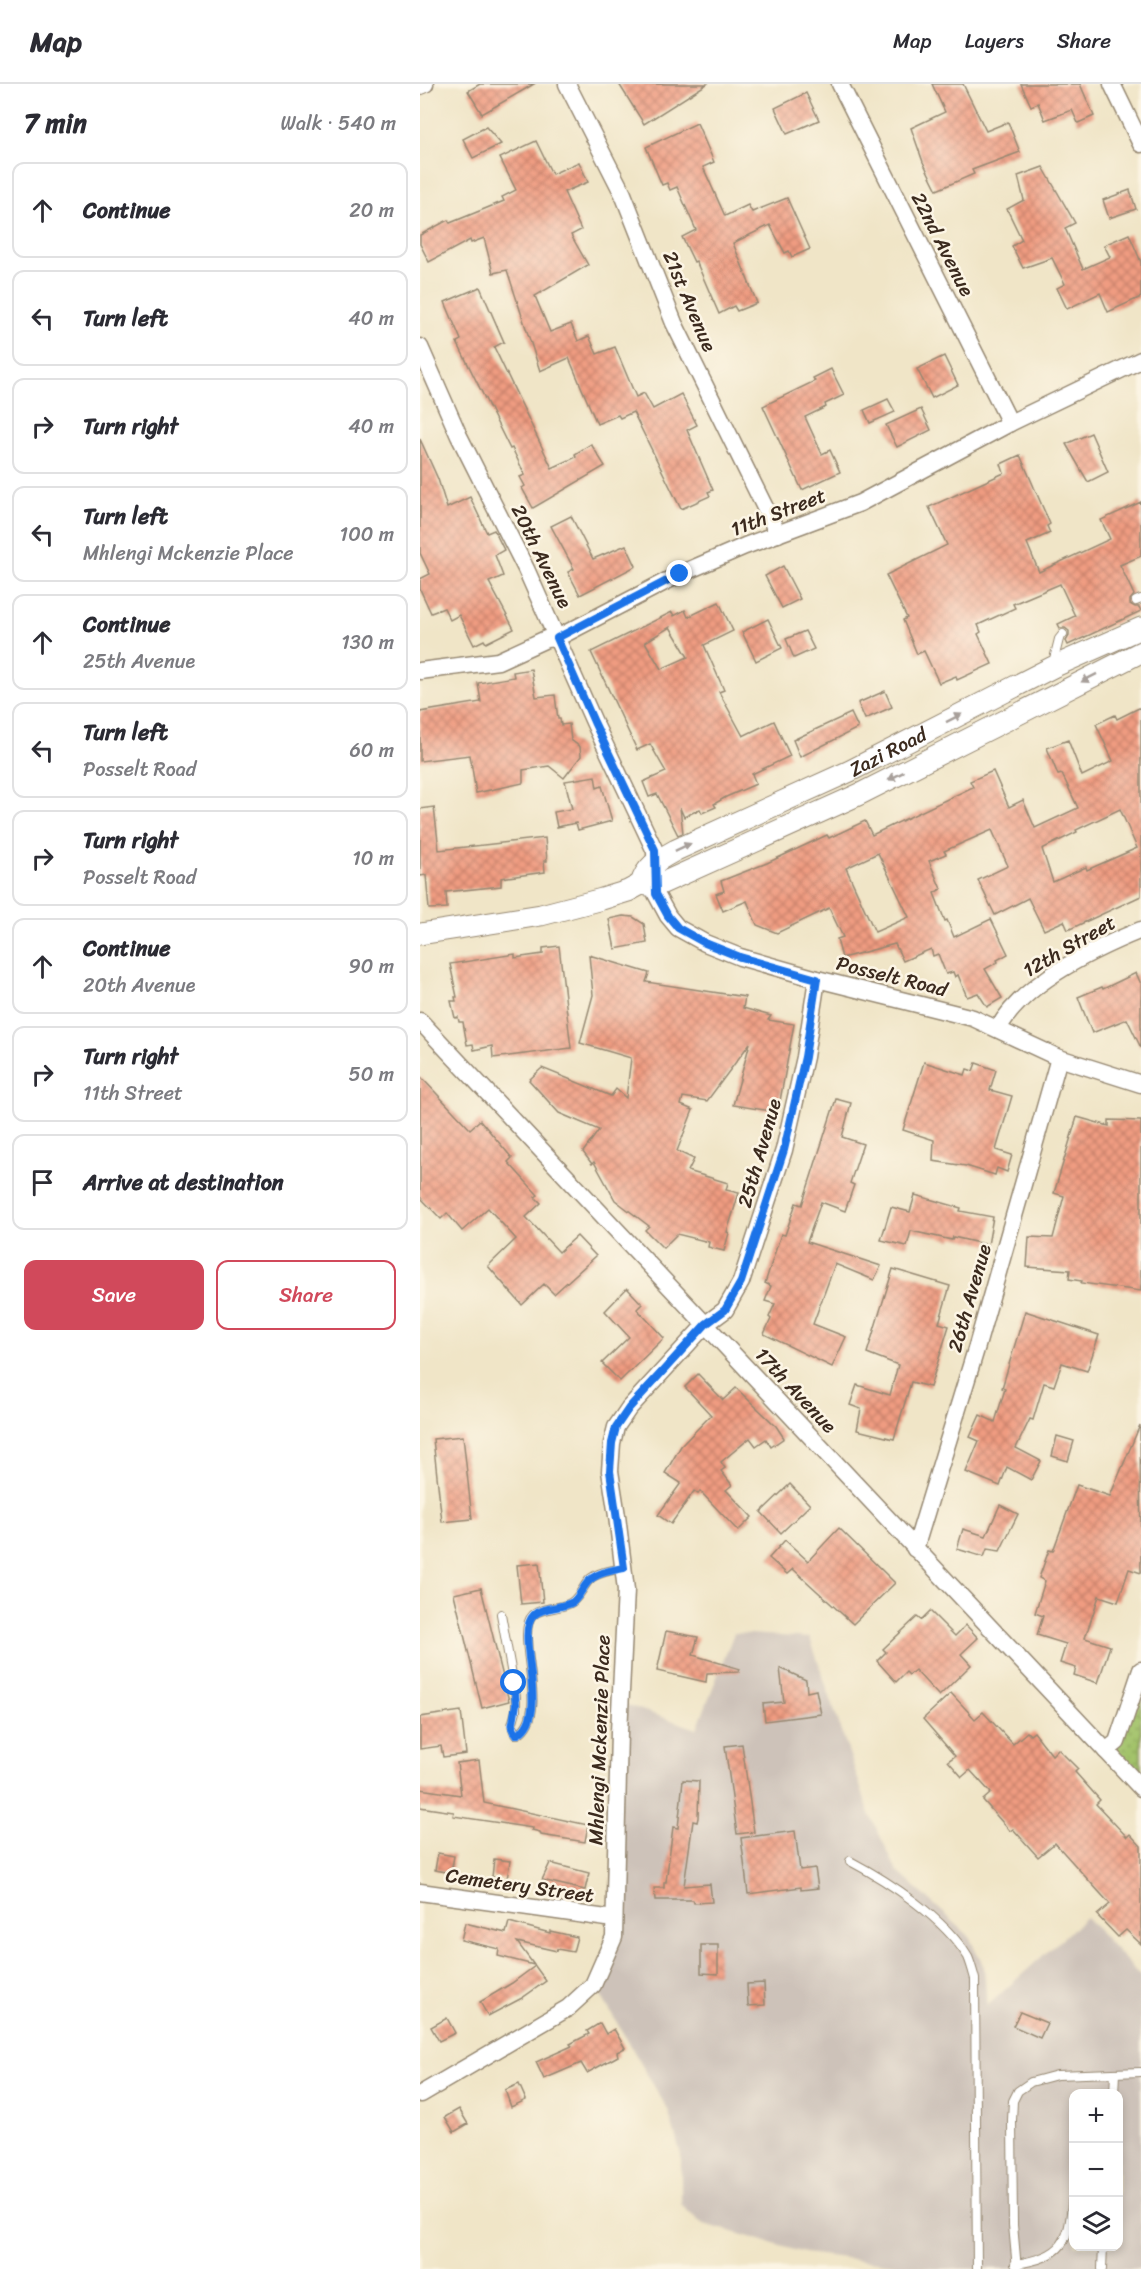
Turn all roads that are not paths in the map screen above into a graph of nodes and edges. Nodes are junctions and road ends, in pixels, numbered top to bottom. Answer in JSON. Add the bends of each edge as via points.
{"nodes":[{"id":1,"x":425,"y":84,"type":"edge"},
{"id":2,"x":567,"y":84,"type":"edge"},
{"id":3,"x":840,"y":84,"type":"edge"},
{"id":4,"x":1112,"y":84,"type":"edge"},
{"id":5,"x":420,"y":86,"type":"edge"},
{"id":6,"x":1141,"y":144,"type":"edge"},
{"id":7,"x":420,"y":347,"type":"edge"},
{"id":8,"x":1141,"y":360,"type":"edge"},
{"id":9,"x":1010,"y":423,"type":"junction"},
{"id":10,"x":778,"y":534,"type":"junction"},
{"id":11,"x":1141,"y":628,"type":"edge"},
{"id":12,"x":1063,"y":634,"type":"dead end"},
{"id":13,"x":557,"y":638,"type":"junction"},
{"id":14,"x":1141,"y":652,"type":"edge"},
{"id":15,"x":1053,"y":667,"type":"junction"},
{"id":16,"x":420,"y":671,"type":"edge"},
{"id":17,"x":656,"y":861,"type":"junction"},
{"id":18,"x":649,"y":885,"type":"junction"},
{"id":19,"x":1141,"y":930,"type":"edge"},
{"id":20,"x":420,"y":934,"type":"edge"},
{"id":21,"x":817,"y":979,"type":"junction"},
{"id":22,"x":420,"y":1021,"type":"edge"},
{"id":23,"x":998,"y":1029,"type":"junction"},
{"id":24,"x":1059,"y":1058,"type":"junction"},
{"id":25,"x":1141,"y":1084,"type":"edge"},
{"id":26,"x":706,"y":1324,"type":"junction"},
{"id":27,"x":915,"y":1548,"type":"junction"},
{"id":28,"x":624,"y":1568,"type":"junction"},
{"id":29,"x":501,"y":1614,"type":"dead end"},
{"id":30,"x":1141,"y":1670,"type":"edge"},
{"id":31,"x":1106,"y":1751,"type":"junction"},
{"id":32,"x":1141,"y":1788,"type":"edge"},
{"id":33,"x":850,"y":1860,"type":"dead end"},
{"id":34,"x":420,"y":1892,"type":"edge"},
{"id":35,"x":614,"y":1919,"type":"junction"},
{"id":36,"x":1141,"y":2072,"type":"edge"},
{"id":37,"x":1115,"y":2073,"type":"junction"},
{"id":38,"x":1114,"y":2089,"type":"edge"},
{"id":39,"x":421,"y":2094,"type":"edge"},
{"id":40,"x":1073,"y":2197,"type":"edge"},
{"id":41,"x":1103,"y":2251,"type":"edge"},
{"id":42,"x":1016,"y":2266,"type":"edge"},
{"id":43,"x":977,"y":2269,"type":"edge"},
{"id":44,"x":1102,"y":2269,"type":"edge"}],
"edges":[{"from":1,"to":5,"type":"street"},
{"from":2,"to":10,"type":"street","name":"21st Avenue","via":[[623,194],[674,323]]},
{"from":3,"to":9,"type":"street","name":"22nd Avenue"},
{"from":4,"to":6,"type":"street"},
{"from":7,"to":13,"type":"street","name":"20th Avenue"},
{"from":8,"to":9,"type":"street","name":"11th Street"},
{"from":9,"to":10,"type":"street","name":"11th Street","via":[[860,503]]},
{"from":10,"to":13,"type":"street","name":"11th Street","via":[[680,574]]},
{"from":11,"to":15,"type":"street","name":"Zazi Road"},
{"from":12,"to":15,"type":"lane"},
{"from":13,"to":16,"type":"street","name":"11th Street","via":[[498,660]]},
{"from":13,"to":17,"type":"street","name":"20th Avenue","via":[[655,850]]},
{"from":14,"to":18,"type":"street","name":"Zazi Road","one_way":true,"via":[[860,794]]},
{"from":17,"to":15,"type":"street","name":"Zazi Road","one_way":true,"via":[[850,771]]},
{"from":17,"to":18,"type":"street","via":[[645,872]]},
{"from":18,"to":20,"type":"street","name":"Zazi Road","via":[[573,908]]},
{"from":18,"to":21,"type":"street","name":"Posselt Road","via":[[668,916],[692,937],[740,957]]},
{"from":19,"to":23,"type":"street","name":"12th Street","via":[[1039,983],[1004,1016]]},
{"from":21,"to":23,"type":"street","name":"Posselt Road","via":[[973,1018]]},
{"from":21,"to":26,"type":"street","name":"25th Avenue","via":[[805,1057],[780,1161],[741,1282],[725,1310]]},
{"from":22,"to":26,"type":"street","name":"17th Avenue"},
{"from":23,"to":24,"type":"street","name":"Posselt Road"},
{"from":24,"to":25,"type":"street","name":"Posselt Road"},
{"from":24,"to":27,"type":"street","name":"26th Avenue"},
{"from":26,"to":27,"type":"street","name":"17th Avenue"},
{"from":26,"to":28,"type":"street","name":"Mhlengi Mckenzie Place","via":[[616,1427],[610,1471]]},
{"from":27,"to":31,"type":"street","name":"17th Avenue"},
{"from":28,"to":29,"type":"lane","via":[[592,1578],[568,1605],[538,1612],[530,1619],[532,1706],[526,1726],[518,1734],[512,1728],[516,1704]]},
{"from":28,"to":35,"type":"street","name":"Mhlengi Mckenzie Place"},
{"from":30,"to":31,"type":"street","via":[[1117,1742]]},
{"from":31,"to":32,"type":"street","name":"17th Avenue"},
{"from":33,"to":43,"type":"lane","via":[[920,1907],[951,1935],[969,1960],[975,1979]]},
{"from":34,"to":35,"type":"street","name":"Cemetery Street"},
{"from":35,"to":39,"type":"street","name":"Mhlengi Mckenzie Place","via":[[614,1937],[593,1985],[568,2008]]},
{"from":36,"to":37,"type":"lane"},
{"from":37,"to":38,"type":"lane"},
{"from":37,"to":42,"type":"lane","via":[[1057,2075],[1031,2082],[1018,2091],[1012,2120]]},
{"from":40,"to":42,"type":"lane","via":[[1069,2234],[1058,2250]]},
{"from":41,"to":44,"type":"lane"}]}
